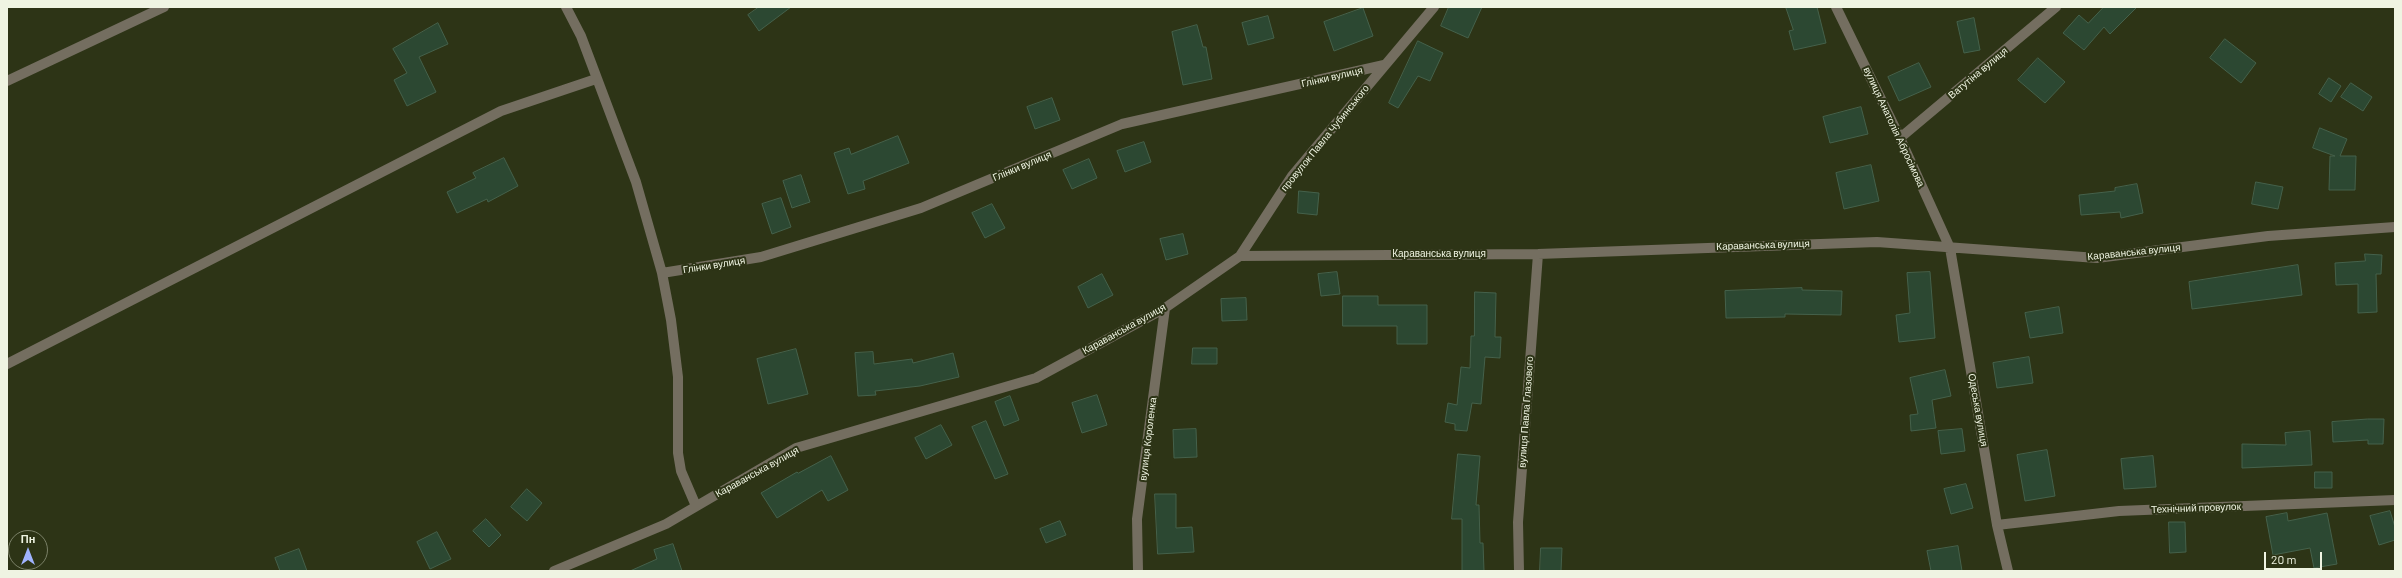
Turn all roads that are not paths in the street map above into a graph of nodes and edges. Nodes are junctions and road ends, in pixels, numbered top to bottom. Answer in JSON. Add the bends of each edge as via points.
{"nodes":[{"id":1,"x":164,"y":7,"type":"edge"},
{"id":2,"x":566,"y":7,"type":"edge"},
{"id":3,"x":1434,"y":7,"type":"edge"},
{"id":4,"x":1836,"y":7,"type":"edge"},
{"id":5,"x":2056,"y":7,"type":"edge"},
{"id":6,"x":1384,"y":65,"type":"junction"},
{"id":7,"x":596,"y":79,"type":"junction"},
{"id":8,"x":7,"y":81,"type":"edge"},
{"id":9,"x":1900,"y":138,"type":"junction"},
{"id":10,"x":2395,"y":227,"type":"edge"},
{"id":11,"x":1950,"y":248,"type":"junction"},
{"id":12,"x":1538,"y":254,"type":"junction"},
{"id":13,"x":1240,"y":256,"type":"junction"},
{"id":14,"x":662,"y":274,"type":"junction"},
{"id":15,"x":1165,"y":308,"type":"junction"},
{"id":16,"x":7,"y":364,"type":"edge"},
{"id":17,"x":2395,"y":500,"type":"edge"},
{"id":18,"x":696,"y":506,"type":"junction"},
{"id":19,"x":1997,"y":525,"type":"junction"},
{"id":20,"x":554,"y":571,"type":"edge"},
{"id":21,"x":1138,"y":571,"type":"edge"},
{"id":22,"x":1519,"y":571,"type":"edge"},
{"id":23,"x":2008,"y":571,"type":"edge"}],
"edges":[{"from":1,"to":8,"type":"street"},
{"from":2,"to":7,"type":"street","via":[[581,36]]},
{"from":3,"to":6,"type":"street","name":"провулок Павла Чубинського"},
{"from":4,"to":9,"type":"street","name":"вулиця Анатолія Абросімова"},
{"from":5,"to":9,"type":"street","name":"Ватутіна вулиця"},
{"from":6,"to":13,"type":"street","name":"провулок Павла Чубинського","via":[[1292,176]]},
{"from":6,"to":14,"type":"street","name":"Глінки вулиця","via":[[1122,124],[922,208],[761,257]]},
{"from":7,"to":14,"type":"street","via":[[636,182]]},
{"from":7,"to":16,"type":"street","via":[[501,111]]},
{"from":9,"to":11,"type":"street","name":"вулиця Анатолія Абросімова"},
{"from":10,"to":11,"type":"street","name":"Караванська вулиця","via":[[2268,236],[2097,258]]},
{"from":11,"to":12,"type":"street","name":"Караванська вулиця","via":[[1877,242]]},
{"from":11,"to":19,"type":"street","name":"Одеська вулиця"},
{"from":12,"to":13,"type":"street","name":"Караванська вулиця"},
{"from":12,"to":22,"type":"street","name":"вулиця Павла Глазового","via":[[1518,522]]},
{"from":13,"to":15,"type":"street","name":"Караванська вулиця"},
{"from":14,"to":18,"type":"street","via":[[678,377],[678,453],[682,471]]},
{"from":15,"to":18,"type":"street","name":"Караванська вулиця","via":[[1036,378],[796,448]]},
{"from":15,"to":21,"type":"street","name":"вулиця Короленка","via":[[1137,519]]},
{"from":17,"to":19,"type":"street","name":"Технічний провулок","via":[[2119,511]]},
{"from":18,"to":20,"type":"street","name":"Караванська вулиця","via":[[666,524]]},
{"from":19,"to":23,"type":"street","name":"Одеська вулиця"}]}
